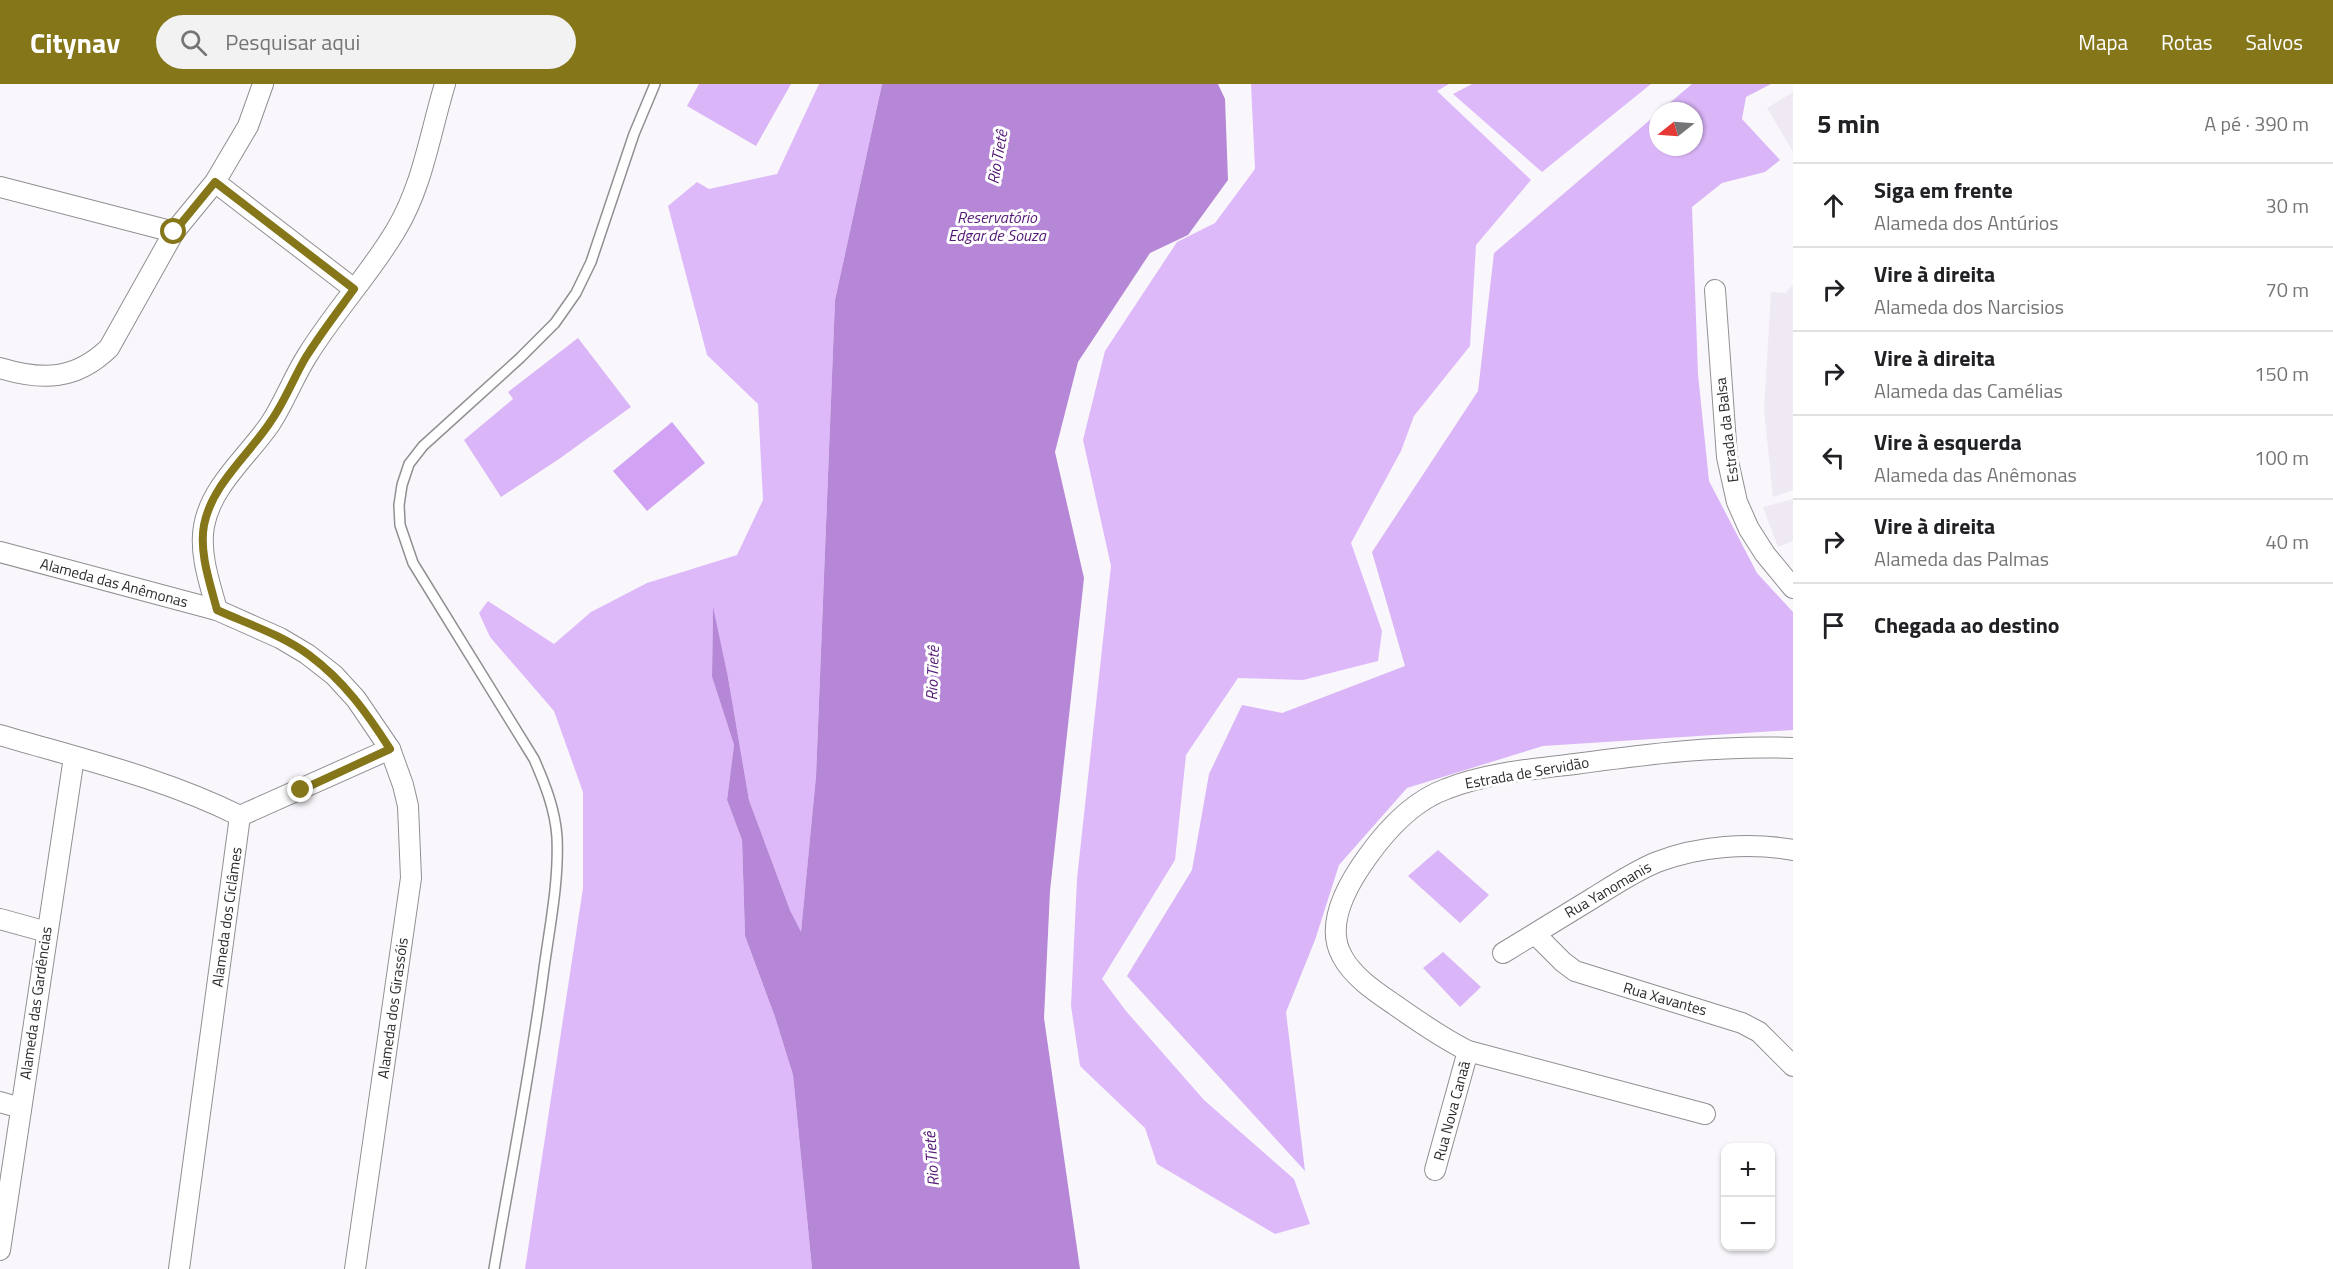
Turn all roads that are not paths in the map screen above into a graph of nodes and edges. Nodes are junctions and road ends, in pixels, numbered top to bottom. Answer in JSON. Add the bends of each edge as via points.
{"nodes":[{"id":1,"x":262,"y":84,"type":"edge"},
{"id":2,"x":445,"y":84,"type":"edge"},
{"id":3,"x":655,"y":84,"type":"edge"},
{"id":4,"x":215,"y":182,"type":"junction"},
{"id":5,"x":0,"y":188,"type":"edge"},
{"id":6,"x":174,"y":232,"type":"junction"},
{"id":7,"x":354,"y":289,"type":"junction"},
{"id":8,"x":1715,"y":290,"type":"dead end"},
{"id":9,"x":0,"y":368,"type":"edge"},
{"id":10,"x":0,"y":552,"type":"edge"},
{"id":11,"x":1793,"y":588,"type":"edge"},
{"id":12,"x":217,"y":610,"type":"junction"},
{"id":13,"x":0,"y":735,"type":"edge"},
{"id":14,"x":1793,"y":748,"type":"edge"},
{"id":15,"x":390,"y":749,"type":"junction"},
{"id":16,"x":74,"y":757,"type":"junction"},
{"id":17,"x":240,"y":816,"type":"junction"},
{"id":18,"x":1793,"y":850,"type":"edge"},
{"id":19,"x":0,"y":919,"type":"edge"},
{"id":20,"x":47,"y":932,"type":"junction"},
{"id":21,"x":1535,"y":934,"type":"junction"},
{"id":22,"x":1503,"y":953,"type":"dead end"},
{"id":23,"x":1468,"y":1051,"type":"junction"},
{"id":24,"x":1793,"y":1066,"type":"edge"},
{"id":25,"x":0,"y":1102,"type":"edge"},
{"id":26,"x":21,"y":1108,"type":"junction"},
{"id":27,"x":1705,"y":1114,"type":"dead end"},
{"id":28,"x":1435,"y":1170,"type":"dead end"},
{"id":29,"x":0,"y":1250,"type":"edge"},
{"id":30,"x":179,"y":1269,"type":"edge"},
{"id":31,"x":355,"y":1269,"type":"edge"},
{"id":32,"x":494,"y":1269,"type":"edge"}],
"edges":[{"from":1,"to":4,"type":"street","via":[[248,126]]},
{"from":2,"to":7,"type":"street","via":[[410,203]]},
{"from":3,"to":32,"type":"lane","via":[[591,262],[576,293],[555,323],[520,358],[423,446],[410,464],[399,505],[400,525],[413,563],[534,759],[553,807],[557,835],[557,874],[541,994]]},
{"from":4,"to":6,"type":"street"},
{"from":4,"to":7,"type":"street"},
{"from":5,"to":6,"type":"street"},
{"from":6,"to":9,"type":"street","via":[[109,348],[95,362],[80,370],[44,377]]},
{"from":7,"to":12,"type":"street","via":[[307,355],[273,419],[208,510],[202,540]]},
{"from":8,"to":11,"type":"street","name":"Estrada da Balsa","via":[[1727,457],[1737,502],[1765,554]]},
{"from":10,"to":12,"type":"street","name":"Alameda das Anêmonas"},
{"from":12,"to":15,"type":"street","name":"Alameda das Anêmonas","via":[[308,654],[356,699]]},
{"from":13,"to":16,"type":"street"},
{"from":14,"to":23,"type":"street","name":"Estrada de Servidão","via":[[1692,750],[1518,771],[1444,789],[1405,813],[1380,838],[1344,893],[1338,946],[1352,971],[1375,991]]},
{"from":15,"to":17,"type":"street"},
{"from":15,"to":31,"type":"street","name":"Alameda dos Girassóis","via":[[408,806],[411,878]]},
{"from":16,"to":17,"type":"street","via":[[164,783]]},
{"from":16,"to":20,"type":"street","name":"Alameda das Gardências"},
{"from":17,"to":30,"type":"street","name":"Alameda dos Ciclâmes"},
{"from":18,"to":21,"type":"street","name":"Rua Yanomanis","via":[[1739,847],[1691,852],[1656,863]]},
{"from":19,"to":20,"type":"street"},
{"from":20,"to":26,"type":"street","name":"Alameda das Gardências"},
{"from":21,"to":22,"type":"street","name":"Rua Yanomanis"},
{"from":21,"to":24,"type":"street","name":"Rua Xavantes","via":[[1575,971],[1742,1023],[1759,1032]]},
{"from":23,"to":27,"type":"street","name":"Estrada de Servidão"},
{"from":23,"to":28,"type":"street","name":"Rua Nova Canaã"},
{"from":25,"to":26,"type":"street"},
{"from":26,"to":29,"type":"street","name":"Alameda das Gardências"}]}
